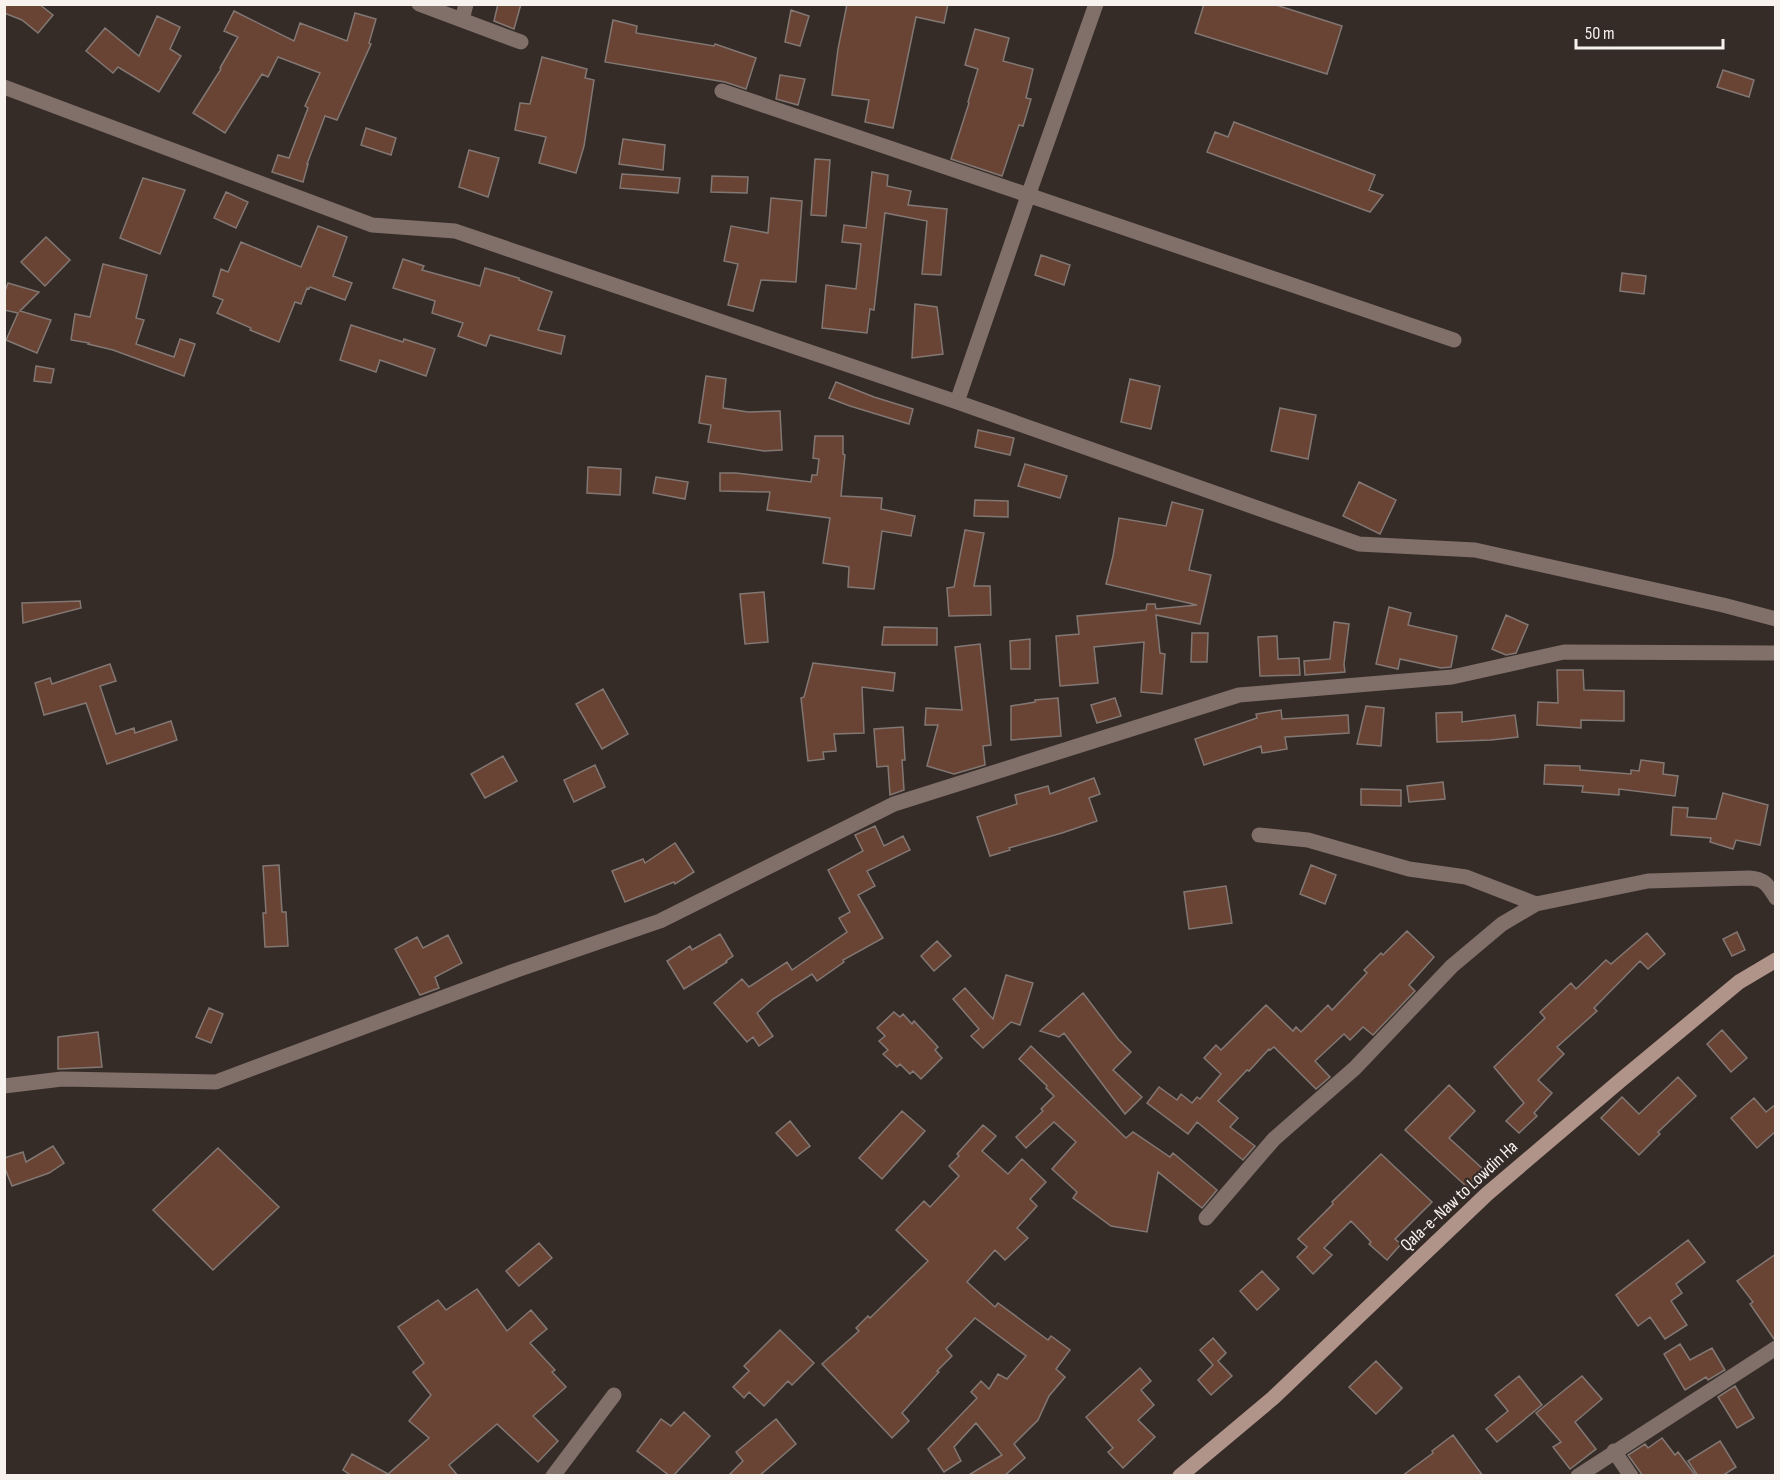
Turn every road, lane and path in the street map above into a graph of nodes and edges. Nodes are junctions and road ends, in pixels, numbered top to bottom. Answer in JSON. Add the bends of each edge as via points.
{"nodes":[{"id":1,"x":419,"y":4,"type":"edge"},
{"id":2,"x":466,"y":4,"type":"edge"},
{"id":3,"x":1096,"y":4,"type":"edge"},
{"id":4,"x":462,"y":20,"type":"junction"},
{"id":5,"x":521,"y":42,"type":"dead end"},
{"id":6,"x":4,"y":87,"type":"edge"},
{"id":7,"x":722,"y":91,"type":"dead end"},
{"id":8,"x":1028,"y":196,"type":"junction"},
{"id":9,"x":1454,"y":340,"type":"dead end"},
{"id":10,"x":957,"y":402,"type":"junction"},
{"id":11,"x":1776,"y":619,"type":"edge"},
{"id":12,"x":1776,"y":653,"type":"edge"},
{"id":13,"x":1259,"y":835,"type":"dead end"},
{"id":14,"x":1776,"y":898,"type":"edge"},
{"id":15,"x":1536,"y":904,"type":"junction"},
{"id":16,"x":1776,"y":960,"type":"edge"},
{"id":17,"x":4,"y":1086,"type":"edge"},
{"id":18,"x":1206,"y":1218,"type":"dead end"},
{"id":19,"x":1776,"y":1348,"type":"edge"},
{"id":20,"x":614,"y":1395,"type":"dead end"},
{"id":21,"x":1614,"y":1451,"type":"junction"},
{"id":22,"x":553,"y":1476,"type":"edge"},
{"id":23,"x":1180,"y":1476,"type":"edge"},
{"id":24,"x":1578,"y":1476,"type":"edge"},
{"id":25,"x":1631,"y":1476,"type":"edge"}],
"edges":[{"from":1,"to":4,"type":"street"},
{"from":2,"to":4,"type":"street"},
{"from":3,"to":8,"type":"street"},
{"from":4,"to":5,"type":"street"},
{"from":6,"to":10,"type":"street","via":[[372,225],[455,231]]},
{"from":7,"to":8,"type":"street"},
{"from":8,"to":9,"type":"street"},
{"from":8,"to":10,"type":"street"},
{"from":10,"to":11,"type":"street","via":[[1359,544],[1475,549]]},
{"from":12,"to":17,"type":"street","via":[[1564,651],[1452,677],[1239,695],[894,804],[660,921],[216,1082],[62,1080]]},
{"from":13,"to":15,"type":"street","via":[[1308,840],[1409,869],[1466,877]]},
{"from":14,"to":15,"type":"street","via":[[1758,879],[1715,879],[1648,881]]},
{"from":15,"to":18,"type":"street","via":[[1502,924],[1452,966],[1355,1068],[1274,1139]]},
{"from":16,"to":23,"type":"main road","name":"Qala-e-Naw to Lowdin Ha","via":[[1739,982],[1487,1194],[1273,1398]]},
{"from":19,"to":21,"type":"street"},
{"from":20,"to":22,"type":"street"},
{"from":21,"to":24,"type":"street"},
{"from":21,"to":25,"type":"street"}]}
